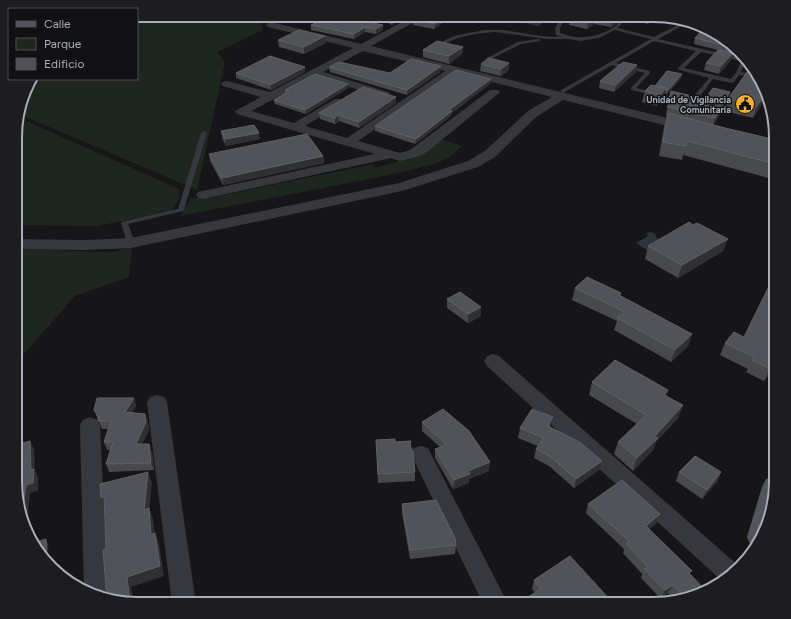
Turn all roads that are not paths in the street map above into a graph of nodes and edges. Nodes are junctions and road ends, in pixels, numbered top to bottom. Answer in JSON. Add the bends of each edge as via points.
{"nodes":[{"id":1,"x":409,"y":22,"type":"edge"},
{"id":2,"x":562,"y":22,"type":"edge"},
{"id":3,"x":619,"y":22,"type":"edge"},
{"id":4,"x":271,"y":25,"type":"dead end"},
{"id":5,"x":680,"y":25,"type":"edge"},
{"id":6,"x":321,"y":27,"type":"edge"},
{"id":7,"x":615,"y":29,"type":"junction"},
{"id":8,"x":310,"y":34,"type":"junction"},
{"id":9,"x":567,"y":38,"type":"junction"},
{"id":10,"x":557,"y":39,"type":"junction"},
{"id":11,"x":655,"y":39,"type":"junction"},
{"id":12,"x":437,"y":45,"type":"edge"},
{"id":13,"x":362,"y":47,"type":"junction"},
{"id":14,"x":700,"y":50,"type":"junction"},
{"id":15,"x":736,"y":57,"type":"edge"},
{"id":16,"x":487,"y":59,"type":"edge"},
{"id":17,"x":612,"y":64,"type":"junction"},
{"id":18,"x":742,"y":64,"type":"edge"},
{"id":19,"x":454,"y":69,"type":"junction"},
{"id":20,"x":313,"y":73,"type":"junction"},
{"id":21,"x":738,"y":73,"type":"junction"},
{"id":22,"x":751,"y":76,"type":"edge"},
{"id":23,"x":712,"y":77,"type":"junction"},
{"id":24,"x":227,"y":84,"type":"dead end"},
{"id":25,"x":362,"y":87,"type":"junction"},
{"id":26,"x":494,"y":92,"type":"dead end"},
{"id":27,"x":560,"y":94,"type":"junction"},
{"id":28,"x":271,"y":96,"type":"junction"},
{"id":29,"x":409,"y":101,"type":"junction"},
{"id":30,"x":300,"y":125,"type":"junction"},
{"id":31,"x":700,"y":130,"type":"edge"},
{"id":32,"x":204,"y":133,"type":"dead end"},
{"id":33,"x":317,"y":133,"type":"junction"},
{"id":34,"x":287,"y":139,"type":"edge"},
{"id":35,"x":353,"y":140,"type":"junction"},
{"id":36,"x":416,"y":153,"type":"junction"},
{"id":37,"x":392,"y":154,"type":"junction"},
{"id":38,"x":203,"y":196,"type":"dead end"},
{"id":39,"x":130,"y":238,"type":"junction"},
{"id":40,"x":22,"y":244,"type":"edge"},
{"id":41,"x":494,"y":361,"type":"dead end"},
{"id":42,"x":157,"y":402,"type":"dead end"},
{"id":43,"x":90,"y":425,"type":"dead end"},
{"id":44,"x":421,"y":454,"type":"dead end"},
{"id":45,"x":728,"y":570,"type":"edge"},
{"id":46,"x":96,"y":589,"type":"edge"},
{"id":47,"x":183,"y":597,"type":"edge"},
{"id":48,"x":492,"y":597,"type":"edge"}],
"edges":[{"from":1,"to":13,"type":"street"},
{"from":2,"to":9,"type":"lane","via":[[557,29],[558,34]]},
{"from":3,"to":7,"type":"lane"},
{"from":4,"to":8,"type":"street"},
{"from":5,"to":11,"type":"lane"},
{"from":6,"to":8,"type":"street"},
{"from":7,"to":9,"type":"lane","via":[[585,39]]},
{"from":7,"to":11,"type":"lane"},
{"from":8,"to":13,"type":"street"},
{"from":9,"to":10,"type":"lane"},
{"from":10,"to":12,"type":"lane","via":[[514,32],[482,31],[460,35]]},
{"from":10,"to":16,"type":"lane","via":[[520,43]]},
{"from":11,"to":14,"type":"lane"},
{"from":11,"to":17,"type":"lane"},
{"from":13,"to":19,"type":"street"},
{"from":13,"to":20,"type":"street"},
{"from":14,"to":15,"type":"lane"},
{"from":14,"to":23,"type":"lane","via":[[680,69]]},
{"from":17,"to":23,"type":"lane","via":[[648,72],[633,89],[692,103]]},
{"from":17,"to":27,"type":"lane"},
{"from":18,"to":21,"type":"lane"},
{"from":19,"to":27,"type":"street"},
{"from":19,"to":29,"type":"street"},
{"from":20,"to":25,"type":"street"},
{"from":20,"to":28,"type":"street"},
{"from":21,"to":22,"type":"lane"},
{"from":21,"to":23,"type":"lane","via":[[732,81]]},
{"from":24,"to":28,"type":"street"},
{"from":25,"to":29,"type":"street"},
{"from":25,"to":30,"type":"street"},
{"from":26,"to":36,"type":"street"},
{"from":27,"to":31,"type":"street"},
{"from":27,"to":39,"type":"street","via":[[532,114],[490,154],[473,164],[402,187]]},
{"from":28,"to":30,"type":"street","via":[[250,107]]},
{"from":29,"to":35,"type":"street"},
{"from":30,"to":33,"type":"street"},
{"from":30,"to":35,"type":"street"},
{"from":32,"to":39,"type":"lane","via":[[181,210],[124,223]]},
{"from":33,"to":34,"type":"street"},
{"from":33,"to":35,"type":"street"},
{"from":35,"to":36,"type":"street"},
{"from":35,"to":37,"type":"street"},
{"from":36,"to":37,"type":"street","via":[[400,156]]},
{"from":37,"to":38,"type":"street"},
{"from":39,"to":40,"type":"street","via":[[92,245]]},
{"from":41,"to":45,"type":"street"},
{"from":42,"to":47,"type":"street"},
{"from":43,"to":46,"type":"street"},
{"from":44,"to":48,"type":"street"}]}
